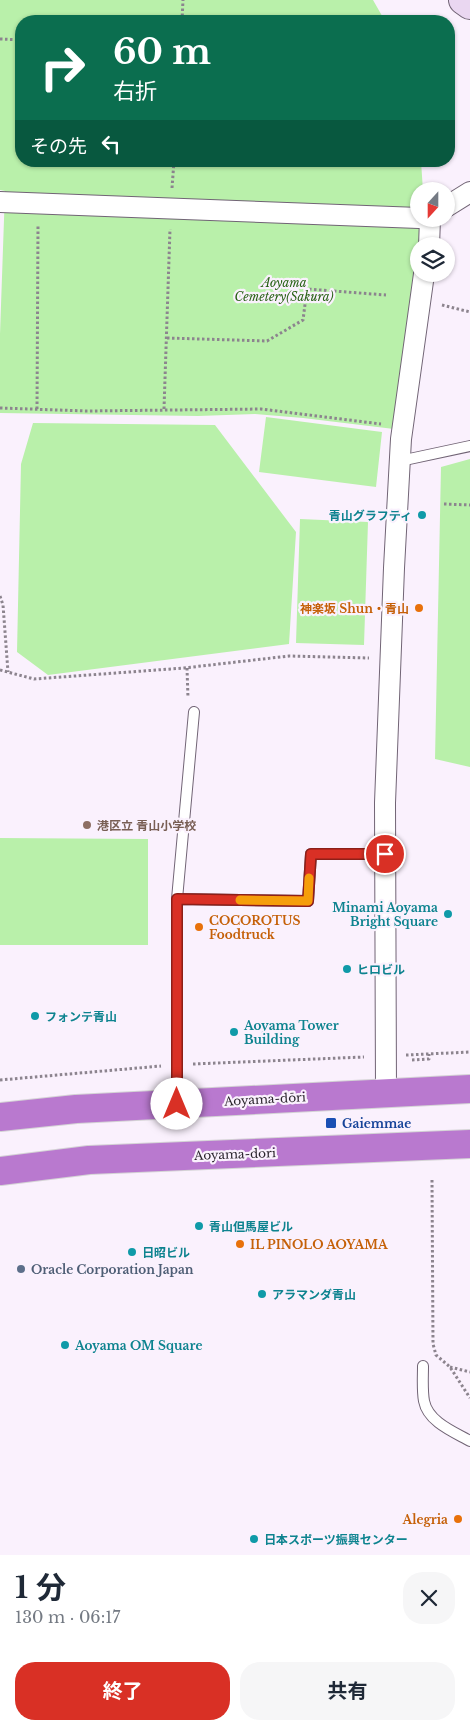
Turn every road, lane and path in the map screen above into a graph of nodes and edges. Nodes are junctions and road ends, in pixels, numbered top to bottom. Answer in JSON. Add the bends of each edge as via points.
{"nodes":[{"id":1,"x":183,"y":0,"type":"edge"},
{"id":2,"x":463,"y":0,"type":"edge"},
{"id":3,"x":470,"y":5,"type":"edge"},
{"id":4,"x":182,"y":15,"type":"edge"},
{"id":5,"x":0,"y":39,"type":"edge"},
{"id":6,"x":15,"y":40,"type":"edge"},
{"id":7,"x":470,"y":192,"type":"edge"},
{"id":8,"x":455,"y":201,"type":"edge"},
{"id":9,"x":0,"y":202,"type":"edge"},
{"id":10,"x":39,"y":204,"type":"junction"},
{"id":11,"x":171,"y":209,"type":"junction"},
{"id":12,"x":410,"y":218,"type":"edge"},
{"id":13,"x":423,"y":282,"type":"edge"},
{"id":14,"x":386,"y":295,"type":"dead end"},
{"id":15,"x":420,"y":299,"type":"junction"},
{"id":16,"x":470,"y":312,"type":"edge"},
{"id":17,"x":167,"y":338,"type":"junction"},
{"id":18,"x":0,"y":408,"type":"edge"},
{"id":19,"x":37,"y":409,"type":"junction"},
{"id":20,"x":164,"y":409,"type":"junction"},
{"id":21,"x":403,"y":426,"type":"junction"},
{"id":22,"x":470,"y":446,"type":"edge"},
{"id":23,"x":400,"y":461,"type":"junction"},
{"id":24,"x":444,"y":504,"type":"dead end"},
{"id":25,"x":470,"y":505,"type":"edge"},
{"id":26,"x":0,"y":596,"type":"edge"},
{"id":27,"x":390,"y":658,"type":"junction"},
{"id":28,"x":187,"y":668,"type":"junction"},
{"id":29,"x":0,"y":670,"type":"edge"},
{"id":30,"x":8,"y":672,"type":"junction"},
{"id":31,"x":194,"y":712,"type":"joint"},
{"id":32,"x":385,"y":854,"type":"junction"},
{"id":33,"x":177,"y":899,"type":"junction"},
{"id":34,"x":470,"y":1052,"type":"edge"},
{"id":35,"x":429,"y":1054,"type":"junction"},
{"id":36,"x":386,"y":1056,"type":"junction"},
{"id":37,"x":469,"y":1058,"type":"edge"},
{"id":38,"x":412,"y":1060,"type":"dead end"},
{"id":39,"x":186,"y":1064,"type":"dead end"},
{"id":40,"x":165,"y":1066,"type":"dead end"},
{"id":41,"x":0,"y":1080,"type":"edge"},
{"id":42,"x":470,"y":1089,"type":"edge"},
{"id":43,"x":386,"y":1092,"type":"junction"},
{"id":44,"x":177,"y":1104,"type":"junction"},
{"id":45,"x":0,"y":1117,"type":"edge"},
{"id":46,"x":470,"y":1144,"type":"edge"},
{"id":47,"x":0,"y":1171,"type":"edge"},
{"id":48,"x":432,"y":1180,"type":"dead end"},
{"id":49,"x":423,"y":1366,"type":"dead end"},
{"id":50,"x":450,"y":1367,"type":"junction"},
{"id":51,"x":470,"y":1372,"type":"edge"},
{"id":52,"x":470,"y":1398,"type":"edge"},
{"id":53,"x":470,"y":1441,"type":"edge"}],
"edges":[{"from":1,"to":4,"type":"path"},
{"from":2,"to":3,"type":"main road"},
{"from":5,"to":6,"type":"path"},
{"from":7,"to":8,"type":"street"},
{"from":9,"to":10,"type":"street"},
{"from":10,"to":11,"type":"street"},
{"from":10,"to":19,"type":"path"},
{"from":11,"to":12,"type":"street"},
{"from":11,"to":17,"type":"path"},
{"from":13,"to":15,"type":"street"},
{"from":14,"to":17,"type":"path","via":[[307,289],[303,320],[267,341]]},
{"from":15,"to":16,"type":"path"},
{"from":15,"to":21,"type":"street"},
{"from":17,"to":20,"type":"path"},
{"from":18,"to":19,"type":"path"},
{"from":19,"to":20,"type":"path"},
{"from":20,"to":21,"type":"path","via":[[261,409]]},
{"from":21,"to":23,"type":"street"},
{"from":22,"to":23,"type":"lane"},
{"from":23,"to":27,"type":"street"},
{"from":24,"to":25,"type":"path"},
{"from":26,"to":30,"type":"path"},
{"from":27,"to":28,"type":"path","via":[[288,656]]},
{"from":27,"to":32,"type":"street"},
{"from":28,"to":30,"type":"path","via":[[34,679]]},
{"from":28,"to":31,"type":"path","via":[[188,707]]},
{"from":29,"to":30,"type":"path"},
{"from":31,"to":33,"type":"lane"},
{"from":32,"to":33,"type":"lane","via":[[311,854],[308,901]]},
{"from":32,"to":36,"type":"street"},
{"from":33,"to":44,"type":"lane"},
{"from":34,"to":35,"type":"path"},
{"from":34,"to":37,"type":"path"},
{"from":35,"to":36,"type":"path"},
{"from":35,"to":38,"type":"path","via":[[429,1059]]},
{"from":36,"to":39,"type":"path"},
{"from":36,"to":43,"type":"street"},
{"from":40,"to":41,"type":"path"},
{"from":42,"to":43,"type":"highway","name":"Aoyama-dōri"},
{"from":43,"to":44,"type":"highway","name":"Aoyama-dōri"},
{"from":44,"to":45,"type":"highway","name":"Aoyama-dōri"},
{"from":46,"to":47,"type":"highway","name":"Aoyama-dori","via":[[89,1160]]},
{"from":48,"to":50,"type":"path","via":[[433,1344],[436,1354]]},
{"from":49,"to":53,"type":"lane","via":[[424,1403],[429,1412],[438,1423]]},
{"from":50,"to":51,"type":"path"},
{"from":50,"to":52,"type":"path"}]}
